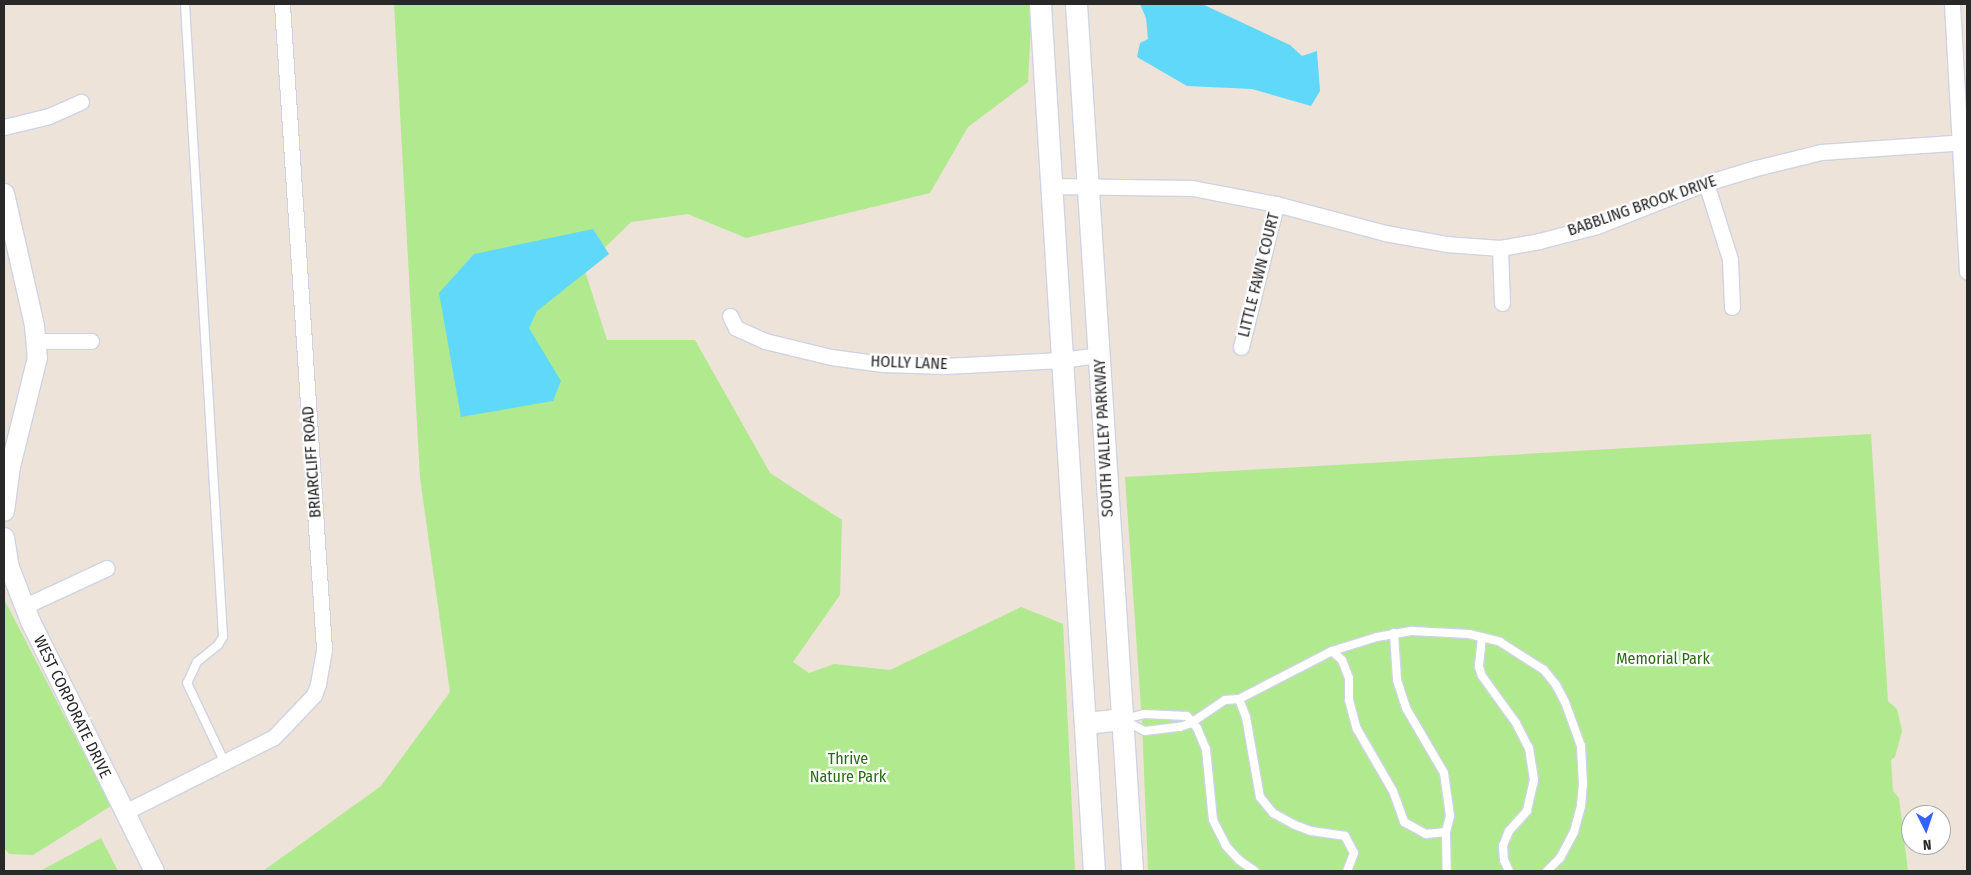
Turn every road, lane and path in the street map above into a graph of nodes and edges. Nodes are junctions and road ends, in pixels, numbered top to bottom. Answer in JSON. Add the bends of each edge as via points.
{"nodes":[{"id":1,"x":185,"y":4,"type":"edge"},
{"id":2,"x":282,"y":4,"type":"edge"},
{"id":3,"x":1040,"y":4,"type":"edge"},
{"id":4,"x":1076,"y":4,"type":"edge"},
{"id":5,"x":1952,"y":4,"type":"edge"},
{"id":6,"x":81,"y":102,"type":"dead end"},
{"id":7,"x":4,"y":127,"type":"edge"},
{"id":8,"x":1964,"y":142,"type":"edge"},
{"id":9,"x":1706,"y":183,"type":"junction"},
{"id":10,"x":1088,"y":185,"type":"junction"},
{"id":11,"x":1052,"y":186,"type":"junction"},
{"id":12,"x":4,"y":193,"type":"edge"},
{"id":13,"x":1276,"y":204,"type":"junction"},
{"id":14,"x":1500,"y":248,"type":"junction"},
{"id":15,"x":1967,"y":251,"type":"edge"},
{"id":16,"x":1967,"y":272,"type":"edge"},
{"id":17,"x":1502,"y":303,"type":"dead end"},
{"id":18,"x":1732,"y":307,"type":"dead end"},
{"id":19,"x":730,"y":316,"type":"dead end"},
{"id":20,"x":36,"y":341,"type":"junction"},
{"id":21,"x":90,"y":341,"type":"dead end"},
{"id":22,"x":1241,"y":347,"type":"dead end"},
{"id":23,"x":1099,"y":355,"type":"junction"},
{"id":24,"x":1062,"y":360,"type":"junction"},
{"id":25,"x":7,"y":465,"type":"edge"},
{"id":26,"x":4,"y":511,"type":"edge"},
{"id":27,"x":4,"y":537,"type":"edge"},
{"id":28,"x":107,"y":568,"type":"dead end"},
{"id":29,"x":25,"y":606,"type":"junction"},
{"id":30,"x":1394,"y":634,"type":"junction"},
{"id":31,"x":1482,"y":637,"type":"junction"},
{"id":32,"x":1332,"y":651,"type":"junction"},
{"id":33,"x":1239,"y":699,"type":"junction"},
{"id":34,"x":1122,"y":719,"type":"junction"},
{"id":35,"x":1085,"y":723,"type":"junction"},
{"id":36,"x":1191,"y":723,"type":"junction"},
{"id":37,"x":225,"y":763,"type":"junction"},
{"id":38,"x":125,"y":812,"type":"junction"},
{"id":39,"x":1446,"y":832,"type":"junction"},
{"id":40,"x":154,"y":871,"type":"edge"},
{"id":41,"x":1094,"y":871,"type":"edge"},
{"id":42,"x":1132,"y":871,"type":"edge"},
{"id":43,"x":1255,"y":871,"type":"edge"},
{"id":44,"x":1347,"y":871,"type":"edge"},
{"id":45,"x":1447,"y":871,"type":"edge"},
{"id":46,"x":1509,"y":871,"type":"edge"},
{"id":47,"x":1547,"y":871,"type":"edge"}],
"edges":[{"from":1,"to":37,"type":"lane","via":[[224,637],[197,662],[187,683]]},
{"from":2,"to":37,"type":"street","name":"BRIARCLIFF ROAD","via":[[324,649],[314,695],[274,737]]},
{"from":3,"to":11,"type":"main road"},
{"from":4,"to":10,"type":"main road","name":"SOUTH VALLEY PARKWAY"},
{"from":5,"to":8,"type":"street"},
{"from":6,"to":7,"type":"street","via":[[49,116]]},
{"from":8,"to":9,"type":"street","name":"BABBLING BROOK DRIVE","via":[[1821,152]]},
{"from":8,"to":15,"type":"street"},
{"from":9,"to":14,"type":"street","name":"BABBLING BROOK DRIVE","via":[[1597,226]]},
{"from":9,"to":18,"type":"street","via":[[1730,259]]},
{"from":10,"to":11,"type":"street","name":"BABBLING BROOK DRIVE"},
{"from":10,"to":13,"type":"street","name":"BABBLING BROOK DRIVE","via":[[1192,188]]},
{"from":10,"to":23,"type":"main road","name":"SOUTH VALLEY PARKWAY"},
{"from":11,"to":24,"type":"main road"},
{"from":12,"to":20,"type":"street"},
{"from":13,"to":14,"type":"street","name":"BABBLING BROOK DRIVE","via":[[1385,233],[1446,244]]},
{"from":13,"to":22,"type":"street","name":"LITTLE FAWN COURT"},
{"from":14,"to":17,"type":"street"},
{"from":15,"to":16,"type":"street"},
{"from":19,"to":24,"type":"street","name":"HOLLY LANE","via":[[736,328],[765,341],[831,358],[944,366]]},
{"from":20,"to":21,"type":"street"},
{"from":20,"to":25,"type":"street","via":[[32,384]]},
{"from":23,"to":24,"type":"street","name":"HOLLY LANE"},
{"from":23,"to":34,"type":"main road","name":"SOUTH VALLEY PARKWAY"},
{"from":24,"to":35,"type":"main road"},
{"from":25,"to":26,"type":"street"},
{"from":27,"to":29,"type":"street","name":"WEST CORPORATE DRIVE","via":[[9,567]]},
{"from":28,"to":29,"type":"street"},
{"from":29,"to":38,"type":"street","name":"WEST CORPORATE DRIVE"},
{"from":30,"to":31,"type":"lane","via":[[1412,631]]},
{"from":30,"to":32,"type":"lane"},
{"from":30,"to":39,"type":"lane","via":[[1397,680],[1406,708],[1444,773],[1450,816]]},
{"from":31,"to":46,"type":"lane","via":[[1478,658],[1482,676],[1516,723],[1529,748],[1534,780],[1527,811],[1509,831],[1503,846]]},
{"from":31,"to":47,"type":"lane","via":[[1500,642],[1544,670],[1565,702],[1581,746],[1581,806],[1576,825],[1560,858]]},
{"from":32,"to":33,"type":"lane"},
{"from":32,"to":39,"type":"lane","via":[[1342,660],[1349,678],[1349,700],[1357,729],[1393,791],[1404,822],[1426,834]]},
{"from":33,"to":36,"type":"lane","via":[[1224,700]]},
{"from":33,"to":44,"type":"lane","via":[[1246,717],[1260,796],[1273,813],[1295,825],[1345,836],[1354,853]]},
{"from":34,"to":35,"type":"main road"},
{"from":34,"to":36,"type":"lane","via":[[1145,730]]},
{"from":34,"to":36,"type":"lane","via":[[1144,714],[1178,714],[1187,716]]},
{"from":34,"to":42,"type":"main road","name":"SOUTH VALLEY PARKWAY"},
{"from":35,"to":41,"type":"main road"},
{"from":36,"to":43,"type":"lane","via":[[1197,728],[1206,750],[1213,820],[1226,846]]},
{"from":37,"to":38,"type":"street","name":"BRIARCLIFF ROAD"},
{"from":38,"to":40,"type":"street","name":"WEST CORPORATE DRIVE"},
{"from":39,"to":45,"type":"lane"}]}
